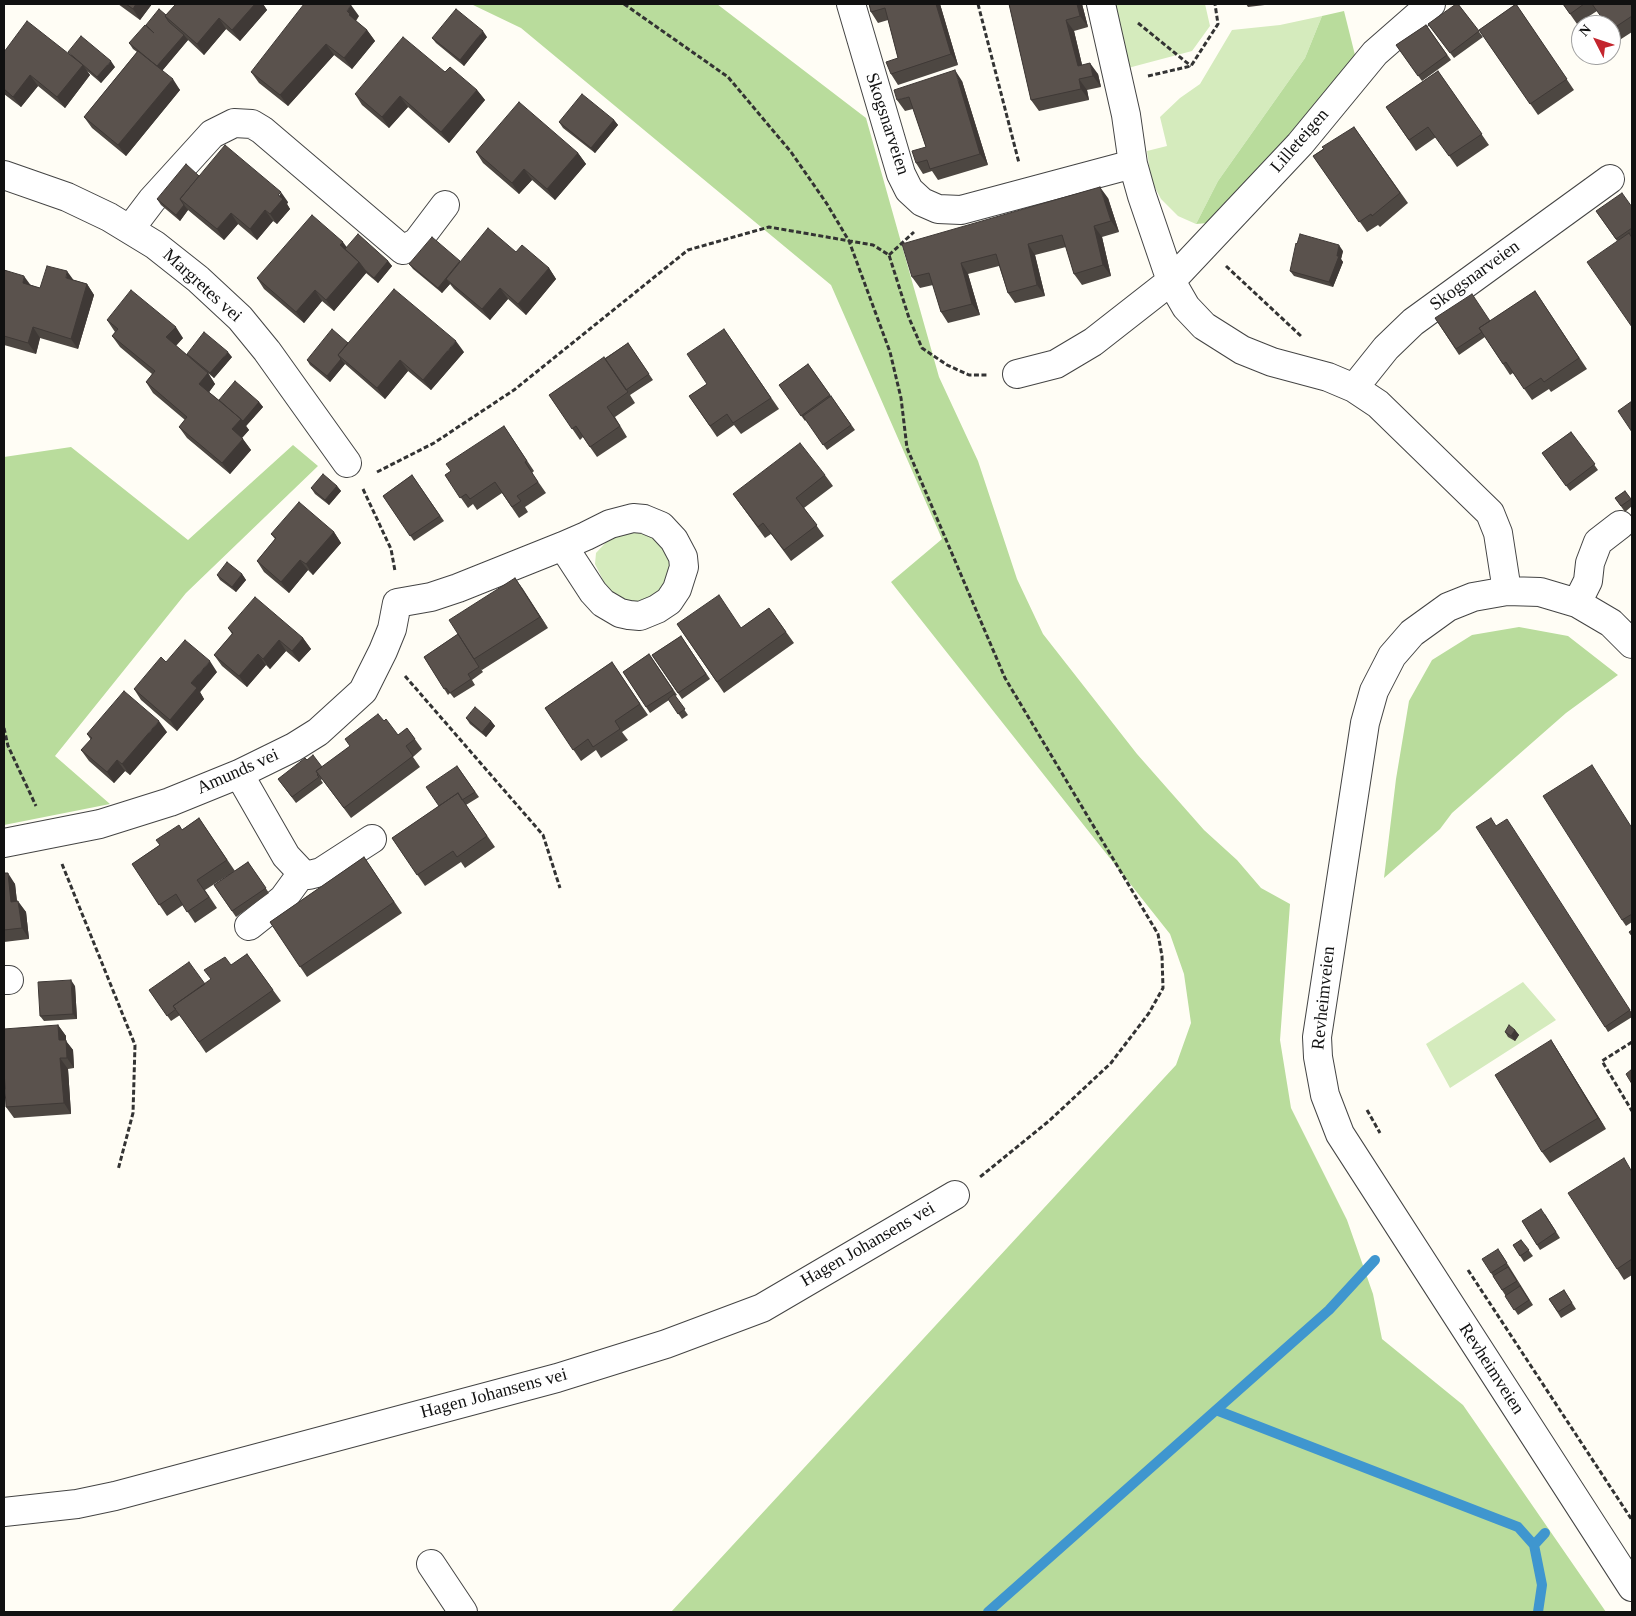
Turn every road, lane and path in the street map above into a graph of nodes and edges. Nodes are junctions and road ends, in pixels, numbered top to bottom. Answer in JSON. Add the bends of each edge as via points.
{"nodes":[{"id":1,"x":624,"y":4,"type":"edge"},
{"id":2,"x":851,"y":4,"type":"edge"},
{"id":3,"x":978,"y":4,"type":"edge"},
{"id":4,"x":1101,"y":4,"type":"edge"},
{"id":5,"x":1215,"y":4,"type":"edge"},
{"id":6,"x":1431,"y":4,"type":"edge"},
{"id":7,"x":1137,"y":22,"type":"dead end"},
{"id":8,"x":1192,"y":66,"type":"junction"},
{"id":9,"x":1119,"y":84,"type":"junction"},
{"id":10,"x":1133,"y":164,"type":"junction"},
{"id":11,"x":4,"y":175,"type":"edge"},
{"id":12,"x":1610,"y":179,"type":"dead end"},
{"id":13,"x":1026,"y":192,"type":"junction"},
{"id":14,"x":445,"y":205,"type":"dead end"},
{"id":15,"x":130,"y":229,"type":"junction"},
{"id":16,"x":849,"y":241,"type":"junction"},
{"id":17,"x":1205,"y":246,"type":"junction"},
{"id":18,"x":1171,"y":281,"type":"junction"},
{"id":19,"x":1305,"y":339,"type":"dead end"},
{"id":20,"x":1017,"y":374,"type":"joint"},
{"id":21,"x":1354,"y":388,"type":"junction"},
{"id":22,"x":352,"y":472,"type":"junction"},
{"id":23,"x":1620,"y":525,"type":"dead end"},
{"id":24,"x":563,"y":546,"type":"dead end"},
{"id":25,"x":1507,"y":591,"type":"junction"},
{"id":26,"x":397,"y":603,"type":"junction"},
{"id":27,"x":1577,"y":603,"type":"junction"},
{"id":28,"x":1632,"y":644,"type":"edge"},
{"id":29,"x":383,"y":651,"type":"junction"},
{"id":30,"x":4,"y":728,"type":"edge"},
{"id":31,"x":239,"y":774,"type":"junction"},
{"id":32,"x":51,"y":836,"type":"junction"},
{"id":33,"x":372,"y":839,"type":"dead end"},
{"id":34,"x":4,"y":843,"type":"edge"},
{"id":35,"x":302,"y":873,"type":"junction"},
{"id":36,"x":560,"y":888,"type":"dead end"},
{"id":37,"x":249,"y":926,"type":"dead end"},
{"id":38,"x":1632,"y":1042,"type":"edge"},
{"id":39,"x":1364,"y":1104,"type":"dead end"},
{"id":40,"x":1632,"y":1111,"type":"edge"},
{"id":41,"x":1383,"y":1138,"type":"dead end"},
{"id":42,"x":118,"y":1170,"type":"dead end"},
{"id":43,"x":954,"y":1195,"type":"joint"},
{"id":44,"x":1465,"y":1266,"type":"dead end"},
{"id":45,"x":4,"y":1512,"type":"edge"},
{"id":46,"x":1632,"y":1520,"type":"edge"},
{"id":47,"x":431,"y":1564,"type":"dead end"},
{"id":48,"x":1632,"y":1587,"type":"edge"},
{"id":49,"x":463,"y":1612,"type":"edge"}],
"edges":[{"from":1,"to":16,"type":"path","via":[[728,77],[791,152]]},
{"from":2,"to":13,"type":"street","name":"Skogsnarveien","via":[[901,174],[910,190],[922,202],[938,209],[961,210]]},
{"from":3,"to":13,"type":"path"},
{"from":4,"to":9,"type":"street"},
{"from":5,"to":8,"type":"path","via":[[1218,24]]},
{"from":6,"to":17,"type":"street","name":"Lilleteigen","via":[[1375,53],[1300,144]]},
{"from":7,"to":8,"type":"path"},
{"from":8,"to":9,"type":"path"},
{"from":9,"to":10,"type":"street"},
{"from":10,"to":13,"type":"street","name":"Skogsnarveien"},
{"from":10,"to":18,"type":"street"},
{"from":11,"to":15,"type":"street","name":"Margretes vei","via":[[67,197]]},
{"from":12,"to":21,"type":"street","name":"Skogsnarveien","via":[[1413,322],[1386,348]]},
{"from":14,"to":15,"type":"street","via":[[417,242],[403,250],[262,130],[252,124],[234,123],[212,134]]},
{"from":15,"to":22,"type":"street","name":"Margretes vei","via":[[198,279],[240,318]]},
{"from":16,"to":20,"type":"path","via":[[873,245],[889,255],[908,318],[922,348],[947,366],[969,375]]},
{"from":16,"to":22,"type":"path","via":[[769,227],[688,250],[514,390],[434,444]]},
{"from":16,"to":43,"type":"path","via":[[890,352],[901,398],[907,448],[1005,678],[1158,934],[1162,956],[1162,988],[1149,1013],[1111,1063],[999,1163]]},
{"from":17,"to":18,"type":"street","name":"Lilleteigen"},
{"from":17,"to":19,"type":"path"},
{"from":18,"to":20,"type":"street","via":[[1093,342],[1056,364]]},
{"from":18,"to":21,"type":"street","via":[[1186,307],[1204,326],[1223,339],[1264,359],[1328,376]]},
{"from":21,"to":25,"type":"street","via":[[1378,404],[1490,513],[1498,533]]},
{"from":22,"to":26,"type":"path","via":[[370,499],[391,549],[398,584]]},
{"from":23,"to":27,"type":"street","via":[[1598,542],[1590,563],[1588,581]]},
{"from":24,"to":26,"type":"street","via":[[458,588]]},
{"from":25,"to":27,"type":"street","name":"Revheimveien","via":[[1540,592]]},
{"from":25,"to":48,"type":"street","name":"Revheimveien","via":[[1458,602],[1423,623],[1392,656],[1374,691],[1364,733],[1322,992],[1318,1057],[1327,1102],[1340,1134]]},
{"from":26,"to":29,"type":"street","name":"Amunds vei","via":[[392,630]]},
{"from":27,"to":28,"type":"street","name":"Revheimveien","via":[[1611,623]]},
{"from":29,"to":31,"type":"street","name":"Amunds vei","via":[[363,692],[324,726],[294,747]]},
{"from":29,"to":36,"type":"path","via":[[543,835]]},
{"from":30,"to":32,"type":"path","via":[[8,746]]},
{"from":31,"to":32,"type":"street","name":"Amunds vei","via":[[170,802]]},
{"from":31,"to":35,"type":"street","via":[[286,856]]},
{"from":32,"to":34,"type":"street","name":"Amunds vei"},
{"from":32,"to":42,"type":"path","via":[[135,1045],[133,1113]]},
{"from":33,"to":35,"type":"street","via":[[321,872]]},
{"from":35,"to":37,"type":"street","via":[[283,899]]},
{"from":38,"to":40,"type":"path","via":[[1602,1061]]},
{"from":39,"to":41,"type":"path"},
{"from":43,"to":45,"type":"street","name":"Hagen Johansens vei","via":[[762,1308],[666,1344],[557,1378],[134,1492],[77,1504]]},
{"from":44,"to":46,"type":"path"},
{"from":47,"to":49,"type":"street"}]}
